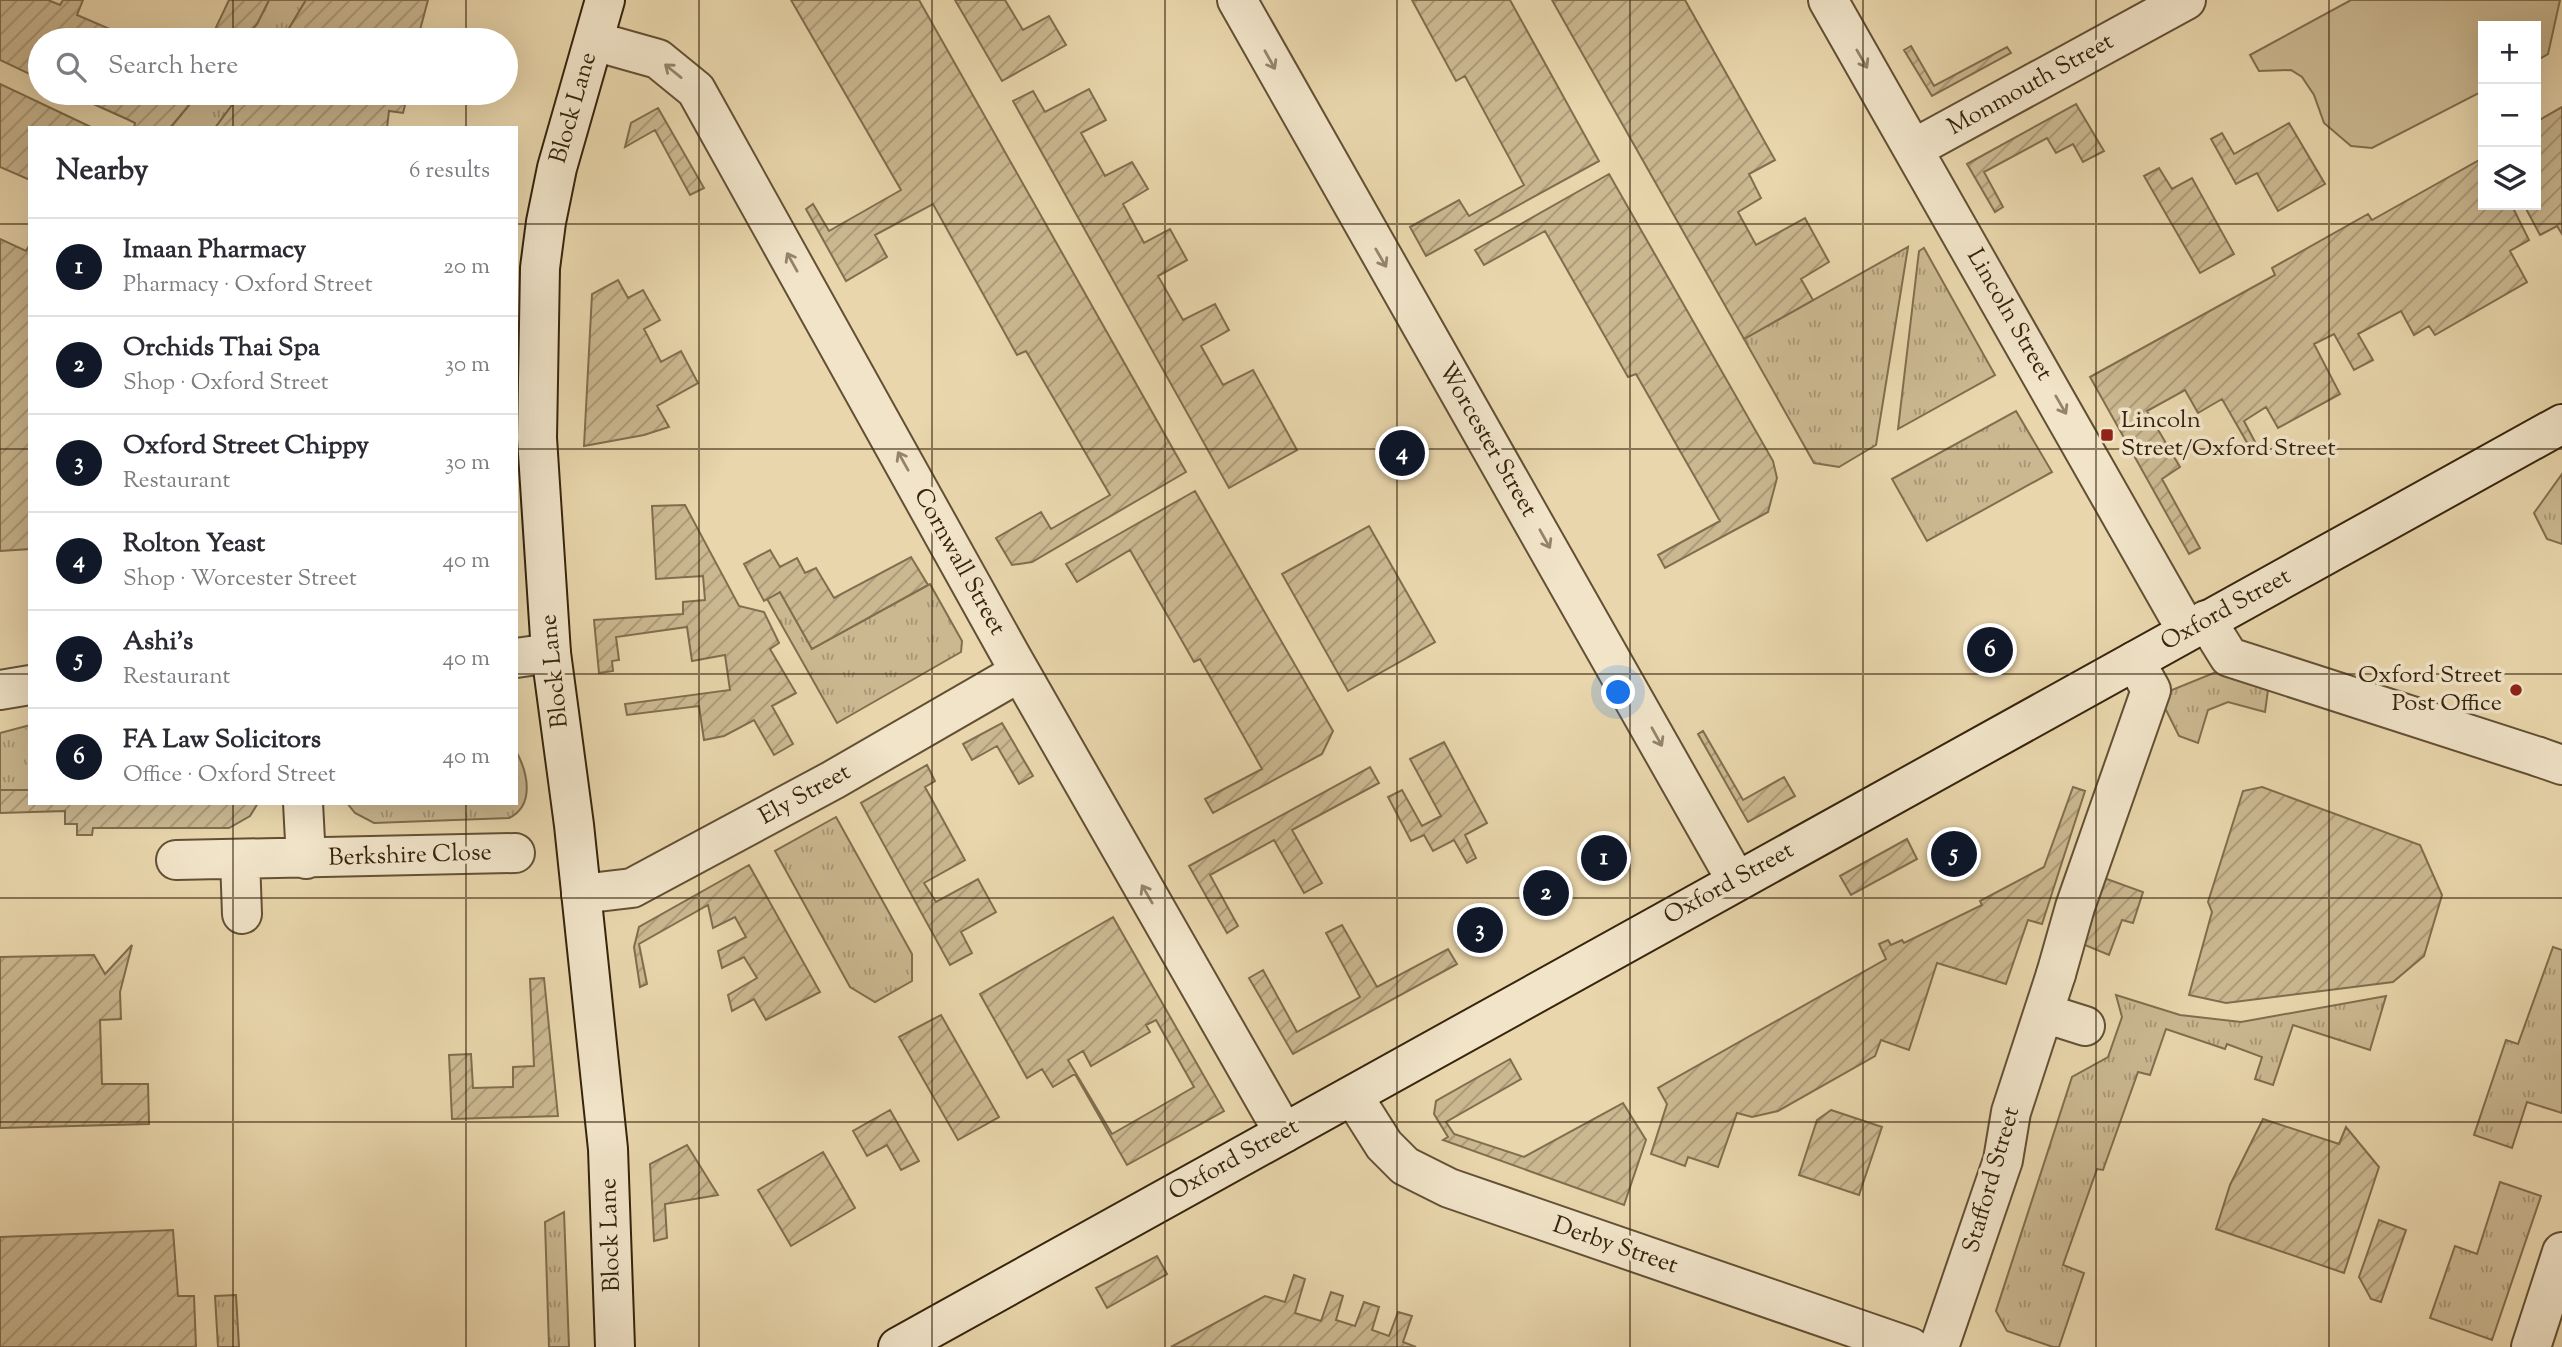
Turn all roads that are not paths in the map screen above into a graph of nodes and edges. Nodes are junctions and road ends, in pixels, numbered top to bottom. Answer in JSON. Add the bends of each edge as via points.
{"nodes":[{"id":1,"x":605,"y":0,"type":"edge"},
{"id":2,"x":1237,"y":0,"type":"edge"},
{"id":3,"x":1828,"y":0,"type":"edge"},
{"id":4,"x":2186,"y":0,"type":"edge"},
{"id":5,"x":594,"y":41,"type":"junction"},
{"id":6,"x":1913,"y":149,"type":"junction"},
{"id":7,"x":2562,"y":424,"type":"edge"},
{"id":8,"x":2197,"y":625,"type":"junction"},
{"id":9,"x":534,"y":655,"type":"edge"},
{"id":10,"x":2135,"y":661,"type":"junction"},
{"id":11,"x":1020,"y":672,"type":"junction"},
{"id":12,"x":28,"y":685,"type":"edge"},
{"id":13,"x":0,"y":690,"type":"edge"},
{"id":14,"x":2550,"y":761,"type":"edge"},
{"id":15,"x":303,"y":805,"type":"edge"},
{"id":16,"x":515,"y":853,"type":"dead end"},
{"id":17,"x":240,"y":859,"type":"junction"},
{"id":18,"x":306,"y":859,"type":"junction"},
{"id":19,"x":176,"y":860,"type":"dead end"},
{"id":20,"x":1736,"y":880,"type":"junction"},
{"id":21,"x":581,"y":894,"type":"junction"},
{"id":22,"x":242,"y":914,"type":"dead end"},
{"id":23,"x":2043,"y":1013,"type":"junction"},
{"id":24,"x":2085,"y":1026,"type":"dead end"},
{"id":25,"x":1353,"y":1096,"type":"junction"},
{"id":26,"x":1284,"y":1133,"type":"junction"},
{"id":27,"x":2562,"y":1252,"type":"edge"},
{"id":28,"x":615,"y":1347,"type":"edge"},
{"id":29,"x":898,"y":1347,"type":"edge"},
{"id":30,"x":1910,"y":1347,"type":"edge"},
{"id":31,"x":1939,"y":1347,"type":"edge"},
{"id":32,"x":2531,"y":1347,"type":"edge"}],
"edges":[{"from":1,"to":5,"type":"street","name":"Block Lane"},
{"from":2,"to":20,"type":"street","name":"Worcester Street","one_way":true},
{"from":3,"to":6,"type":"street","name":"Lincoln Street","one_way":true},
{"from":4,"to":6,"type":"street","name":"Monmouth Street"},
{"from":5,"to":9,"type":"street","name":"Block Lane","via":[[557,168],[540,268]]},
{"from":11,"to":5,"type":"street","name":"Cornwall Street","one_way":true,"via":[[696,90],[658,59]]},
{"from":6,"to":8,"type":"street","name":"Lincoln Street","one_way":true},
{"from":7,"to":8,"type":"street","name":"Oxford Street"},
{"from":8,"to":10,"type":"street","name":"Oxford Street"},
{"from":8,"to":14,"type":"street","name":"Lincoln Street","via":[[2229,657]]},
{"from":9,"to":21,"type":"street","name":"Block Lane"},
{"from":10,"to":20,"type":"street","name":"Oxford Street"},
{"from":10,"to":23,"type":"street","name":"Stafford Street","via":[[2151,690]]},
{"from":11,"to":21,"type":"street","name":"Ely Street","via":[[632,888]]},
{"from":26,"to":11,"type":"street","name":"Cornwall Street","one_way":true},
{"from":12,"to":13,"type":"street"},
{"from":15,"to":18,"type":"street","name":"Berkshire Close"},
{"from":16,"to":18,"type":"street","name":"Berkshire Close"},
{"from":17,"to":18,"type":"street","name":"Berkshire Close"},
{"from":17,"to":19,"type":"street","name":"Berkshire Close"},
{"from":17,"to":22,"type":"street"},
{"from":20,"to":25,"type":"street","name":"Oxford Street"},
{"from":21,"to":28,"type":"street","name":"Block Lane","via":[[608,1149]]},
{"from":23,"to":24,"type":"street"},
{"from":23,"to":31,"type":"street","name":"Stafford Street","via":[[2011,1112],[2003,1160]]},
{"from":25,"to":26,"type":"street","name":"Oxford Street"},
{"from":25,"to":30,"type":"street","name":"Derby Street","via":[[1384,1145],[1405,1166],[1449,1188]]},
{"from":26,"to":29,"type":"street","name":"Oxford Street"},
{"from":27,"to":32,"type":"street"}]}
